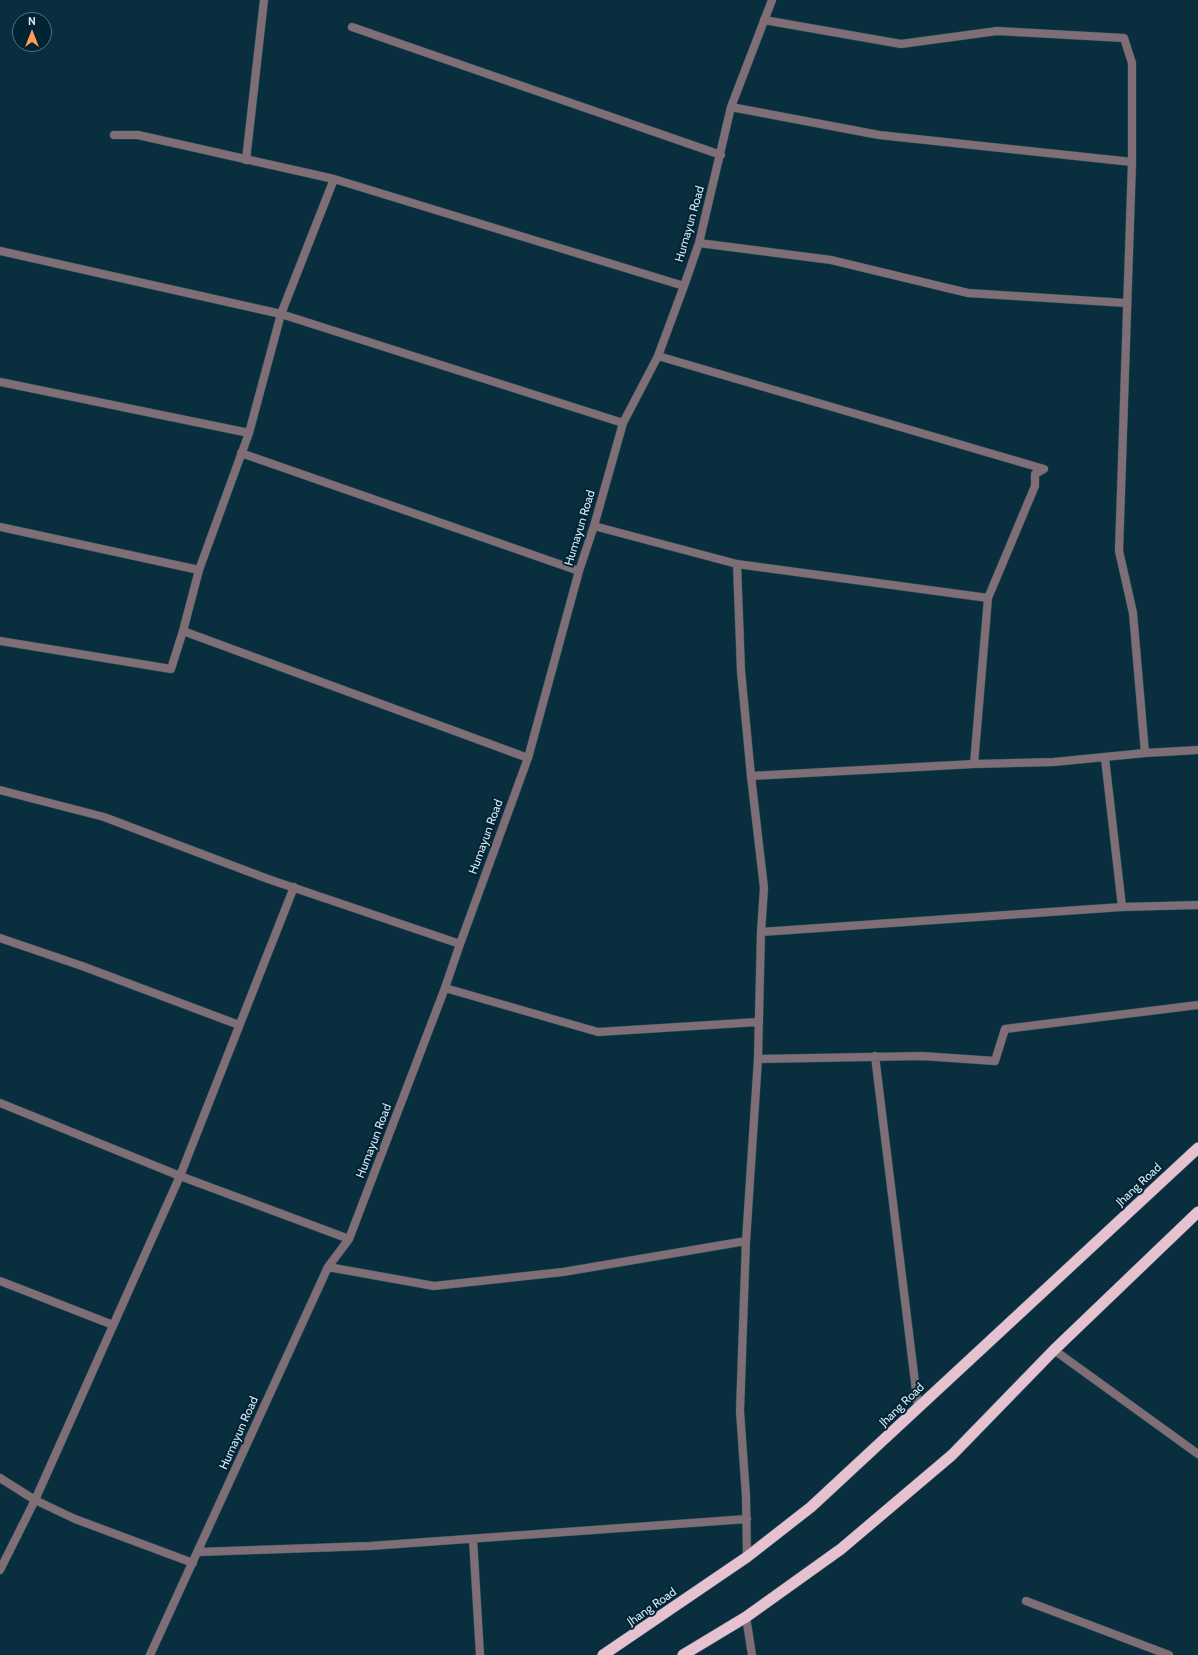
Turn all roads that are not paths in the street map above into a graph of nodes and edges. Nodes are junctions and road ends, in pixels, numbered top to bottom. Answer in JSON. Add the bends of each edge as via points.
{"nodes":[{"id":1,"x":264,"y":0,"type":"edge"},
{"id":2,"x":772,"y":0,"type":"edge"},
{"id":3,"x":764,"y":20,"type":"junction"},
{"id":4,"x":352,"y":27,"type":"dead end"},
{"id":5,"x":731,"y":107,"type":"junction"},
{"id":6,"x":114,"y":135,"type":"dead end"},
{"id":7,"x":721,"y":155,"type":"junction"},
{"id":8,"x":246,"y":160,"type":"junction"},
{"id":9,"x":1132,"y":162,"type":"junction"},
{"id":10,"x":334,"y":179,"type":"junction"},
{"id":11,"x":699,"y":243,"type":"junction"},
{"id":12,"x":0,"y":251,"type":"edge"},
{"id":13,"x":684,"y":286,"type":"junction"},
{"id":14,"x":1126,"y":303,"type":"junction"},
{"id":15,"x":281,"y":314,"type":"junction"},
{"id":16,"x":658,"y":356,"type":"junction"},
{"id":17,"x":0,"y":382,"type":"edge"},
{"id":18,"x":623,"y":423,"type":"junction"},
{"id":19,"x":249,"y":433,"type":"junction"},
{"id":20,"x":241,"y":453,"type":"junction"},
{"id":21,"x":594,"y":526,"type":"junction"},
{"id":22,"x":0,"y":527,"type":"edge"},
{"id":23,"x":737,"y":564,"type":"junction"},
{"id":24,"x":200,"y":570,"type":"junction"},
{"id":25,"x":579,"y":571,"type":"junction"},
{"id":26,"x":988,"y":598,"type":"junction"},
{"id":27,"x":183,"y":631,"type":"junction"},
{"id":28,"x":0,"y":641,"type":"edge"},
{"id":29,"x":1198,"y":750,"type":"edge"},
{"id":30,"x":1146,"y":753,"type":"junction"},
{"id":31,"x":528,"y":758,"type":"junction"},
{"id":32,"x":1105,"y":758,"type":"junction"},
{"id":33,"x":974,"y":764,"type":"junction"},
{"id":34,"x":751,"y":776,"type":"junction"},
{"id":35,"x":0,"y":790,"type":"edge"},
{"id":36,"x":294,"y":887,"type":"junction"},
{"id":37,"x":1198,"y":905,"type":"edge"},
{"id":38,"x":1122,"y":907,"type":"junction"},
{"id":39,"x":761,"y":932,"type":"junction"},
{"id":40,"x":0,"y":938,"type":"edge"},
{"id":41,"x":460,"y":944,"type":"junction"},
{"id":42,"x":445,"y":988,"type":"junction"},
{"id":43,"x":1198,"y":1005,"type":"edge"},
{"id":44,"x":758,"y":1022,"type":"junction"},
{"id":45,"x":239,"y":1025,"type":"junction"},
{"id":46,"x":875,"y":1056,"type":"junction"},
{"id":47,"x":758,"y":1059,"type":"junction"},
{"id":48,"x":0,"y":1103,"type":"edge"},
{"id":49,"x":1198,"y":1148,"type":"edge"},
{"id":50,"x":180,"y":1176,"type":"junction"},
{"id":51,"x":1198,"y":1212,"type":"edge"},
{"id":52,"x":349,"y":1239,"type":"junction"},
{"id":53,"x":746,"y":1241,"type":"junction"},
{"id":54,"x":328,"y":1268,"type":"junction"},
{"id":55,"x":0,"y":1281,"type":"edge"},
{"id":56,"x":113,"y":1325,"type":"junction"},
{"id":57,"x":1054,"y":1350,"type":"junction"},
{"id":58,"x":918,"y":1407,"type":"junction"},
{"id":59,"x":1198,"y":1454,"type":"edge"},
{"id":60,"x":0,"y":1478,"type":"edge"},
{"id":61,"x":35,"y":1500,"type":"junction"},
{"id":62,"x":747,"y":1519,"type":"junction"},
{"id":63,"x":473,"y":1538,"type":"junction"},
{"id":64,"x":198,"y":1552,"type":"junction"},
{"id":65,"x":747,"y":1557,"type":"junction"},
{"id":66,"x":193,"y":1563,"type":"junction"},
{"id":67,"x":0,"y":1570,"type":"edge"},
{"id":68,"x":1026,"y":1600,"type":"dead end"},
{"id":69,"x":746,"y":1617,"type":"junction"},
{"id":70,"x":610,"y":1653,"type":"edge"},
{"id":71,"x":150,"y":1655,"type":"edge"},
{"id":72,"x":480,"y":1655,"type":"edge"},
{"id":73,"x":683,"y":1655,"type":"edge"},
{"id":74,"x":752,"y":1655,"type":"edge"},
{"id":75,"x":1168,"y":1655,"type":"edge"}],
"edges":[{"from":1,"to":8,"type":"street"},
{"from":2,"to":3,"type":"street","name":"Humayun Road"},
{"from":3,"to":5,"type":"street","name":"Humayun Road"},
{"from":3,"to":9,"type":"street","via":[[901,44],[997,31],[1124,38],[1132,63]]},
{"from":4,"to":7,"type":"street"},
{"from":5,"to":7,"type":"street","name":"Humayun Road"},
{"from":5,"to":9,"type":"street","via":[[879,135]]},
{"from":6,"to":8,"type":"street","via":[[138,135]]},
{"from":7,"to":11,"type":"street","name":"Humayun Road"},
{"from":8,"to":10,"type":"street"},
{"from":9,"to":14,"type":"street"},
{"from":10,"to":13,"type":"street"},
{"from":10,"to":15,"type":"street"},
{"from":11,"to":13,"type":"street","name":"Humayun Road"},
{"from":11,"to":14,"type":"street","via":[[830,260],[968,293]]},
{"from":12,"to":15,"type":"street"},
{"from":13,"to":16,"type":"street","name":"Humayun Road"},
{"from":14,"to":30,"type":"street","via":[[1118,551],[1133,613]]},
{"from":15,"to":18,"type":"street"},
{"from":15,"to":19,"type":"street"},
{"from":16,"to":18,"type":"street","name":"Humayun Road"},
{"from":16,"to":26,"type":"street","via":[[1044,469],[1035,474],[1034,486]]},
{"from":17,"to":19,"type":"street"},
{"from":18,"to":21,"type":"street","name":"Humayun Road"},
{"from":19,"to":20,"type":"street"},
{"from":20,"to":24,"type":"street"},
{"from":20,"to":25,"type":"street"},
{"from":21,"to":23,"type":"street"},
{"from":21,"to":25,"type":"street","name":"Humayun Road"},
{"from":22,"to":24,"type":"street"},
{"from":23,"to":26,"type":"street"},
{"from":23,"to":34,"type":"street","via":[[741,670]]},
{"from":24,"to":27,"type":"street"},
{"from":25,"to":31,"type":"street","name":"Humayun Road"},
{"from":26,"to":33,"type":"street"},
{"from":27,"to":28,"type":"street","via":[[171,669]]},
{"from":27,"to":31,"type":"street"},
{"from":29,"to":30,"type":"street"},
{"from":30,"to":32,"type":"street"},
{"from":31,"to":41,"type":"street","name":"Humayun Road"},
{"from":32,"to":33,"type":"street"},
{"from":32,"to":38,"type":"street"},
{"from":33,"to":34,"type":"street"},
{"from":34,"to":39,"type":"street","via":[[764,888]]},
{"from":35,"to":36,"type":"street","via":[[104,816]]},
{"from":36,"to":41,"type":"street"},
{"from":36,"to":45,"type":"street"},
{"from":37,"to":38,"type":"street"},
{"from":38,"to":39,"type":"street"},
{"from":39,"to":44,"type":"street"},
{"from":40,"to":45,"type":"street"},
{"from":41,"to":42,"type":"street","name":"Humayun Road"},
{"from":42,"to":44,"type":"street","via":[[598,1032]]},
{"from":42,"to":52,"type":"street","name":"Humayun Road"},
{"from":43,"to":46,"type":"street","via":[[1005,1029],[995,1061]]},
{"from":44,"to":47,"type":"street"},
{"from":45,"to":50,"type":"street"},
{"from":46,"to":47,"type":"street"},
{"from":46,"to":58,"type":"street"},
{"from":47,"to":53,"type":"street"},
{"from":48,"to":50,"type":"street"},
{"from":49,"to":58,"type":"highway","name":"Jhang Road"},
{"from":50,"to":52,"type":"street"},
{"from":50,"to":56,"type":"street"},
{"from":51,"to":57,"type":"highway"},
{"from":52,"to":54,"type":"street","name":"Humayun Road"},
{"from":53,"to":54,"type":"street","via":[[563,1272],[434,1286]]},
{"from":53,"to":62,"type":"street","via":[[740,1411]]},
{"from":54,"to":64,"type":"street","name":"Humayun Road"},
{"from":55,"to":56,"type":"street"},
{"from":56,"to":61,"type":"street"},
{"from":57,"to":59,"type":"street"},
{"from":57,"to":69,"type":"highway","via":[[952,1456],[841,1549]]},
{"from":58,"to":65,"type":"highway","name":"Jhang Road","via":[[811,1508]]},
{"from":60,"to":61,"type":"street"},
{"from":61,"to":66,"type":"street","via":[[75,1519]]},
{"from":61,"to":67,"type":"street"},
{"from":62,"to":63,"type":"street"},
{"from":62,"to":65,"type":"street"},
{"from":63,"to":64,"type":"street","via":[[370,1546]]},
{"from":63,"to":72,"type":"street"},
{"from":64,"to":66,"type":"street","name":"Humayun Road"},
{"from":65,"to":70,"type":"highway","name":"Jhang Road"},
{"from":66,"to":71,"type":"street","name":"Humayun Road"},
{"from":68,"to":75,"type":"street"},
{"from":69,"to":73,"type":"highway"},
{"from":69,"to":74,"type":"street"}]}
